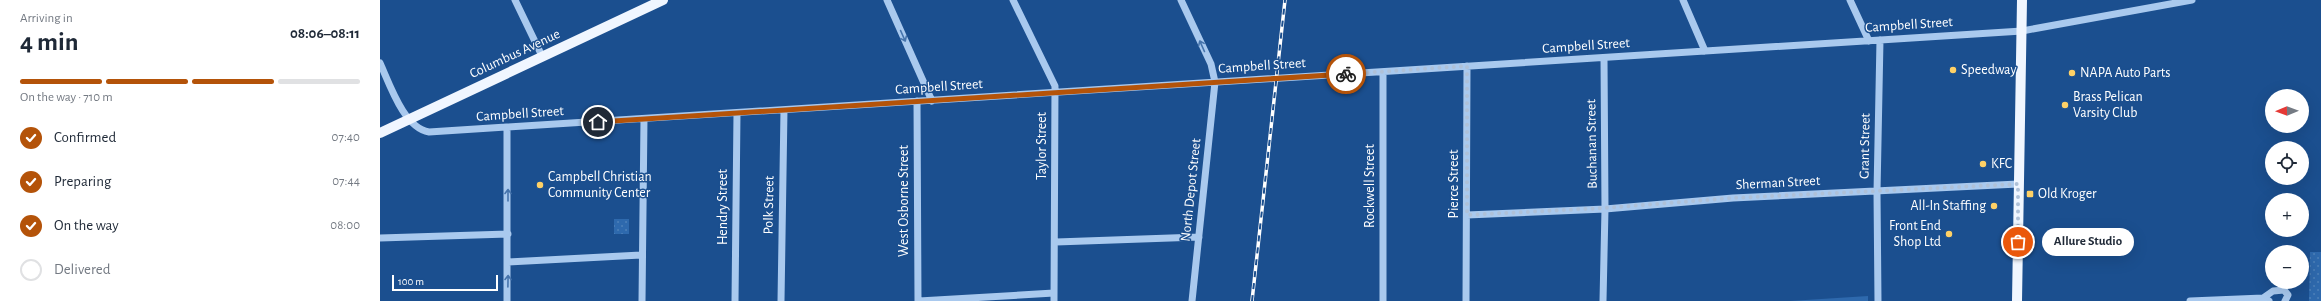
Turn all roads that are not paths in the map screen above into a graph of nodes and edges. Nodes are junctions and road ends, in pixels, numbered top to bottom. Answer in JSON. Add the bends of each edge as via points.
{"nodes":[{"id":1,"x":515,"y":0,"type":"edge"},
{"id":2,"x":663,"y":0,"type":"edge"},
{"id":3,"x":887,"y":0,"type":"edge"},
{"id":4,"x":1013,"y":0,"type":"edge"},
{"id":5,"x":1182,"y":0,"type":"edge"},
{"id":6,"x":1683,"y":0,"type":"edge"},
{"id":7,"x":1850,"y":0,"type":"edge"},
{"id":8,"x":2022,"y":0,"type":"edge"},
{"id":9,"x":2192,"y":0,"type":"edge"},
{"id":10,"x":2165,"y":2,"type":"edge"},
{"id":11,"x":2022,"y":31,"type":"junction"},
{"id":12,"x":1880,"y":40,"type":"junction"},
{"id":13,"x":1869,"y":41,"type":"junction"},
{"id":14,"x":1705,"y":51,"type":"junction"},
{"id":15,"x":542,"y":56,"type":"junction"},
{"id":16,"x":1604,"y":58,"type":"junction"},
{"id":17,"x":380,"y":63,"type":"edge"},
{"id":18,"x":1467,"y":66,"type":"junction"},
{"id":19,"x":1383,"y":72,"type":"junction"},
{"id":20,"x":1214,"y":82,"type":"junction"},
{"id":21,"x":1055,"y":93,"type":"junction"},
{"id":22,"x":932,"y":100,"type":"junction"},
{"id":23,"x":917,"y":101,"type":"junction"},
{"id":24,"x":784,"y":110,"type":"junction"},
{"id":25,"x":737,"y":113,"type":"junction"},
{"id":26,"x":410,"y":119,"type":"junction"},
{"id":27,"x":644,"y":119,"type":"junction"},
{"id":28,"x":508,"y":128,"type":"junction"},
{"id":29,"x":380,"y":133,"type":"edge"},
{"id":30,"x":2018,"y":184,"type":"junction"},
{"id":31,"x":1877,"y":192,"type":"junction"},
{"id":32,"x":1605,"y":208,"type":"junction"},
{"id":33,"x":1467,"y":215,"type":"junction"},
{"id":34,"x":508,"y":234,"type":"junction"},
{"id":35,"x":1199,"y":237,"type":"junction"},
{"id":36,"x":380,"y":238,"type":"edge"},
{"id":37,"x":1056,"y":242,"type":"junction"},
{"id":38,"x":641,"y":255,"type":"junction"},
{"id":39,"x":508,"y":262,"type":"junction"},
{"id":40,"x":1054,"y":293,"type":"junction"},
{"id":41,"x":2266,"y":300,"type":"edge"},
{"id":42,"x":507,"y":301,"type":"edge"},
{"id":43,"x":642,"y":301,"type":"edge"},
{"id":44,"x":735,"y":301,"type":"edge"},
{"id":45,"x":781,"y":301,"type":"edge"},
{"id":46,"x":918,"y":301,"type":"edge"},
{"id":47,"x":1054,"y":301,"type":"edge"},
{"id":48,"x":1192,"y":301,"type":"edge"},
{"id":49,"x":1383,"y":301,"type":"edge"},
{"id":50,"x":1466,"y":301,"type":"edge"},
{"id":51,"x":1603,"y":301,"type":"edge"},
{"id":52,"x":1878,"y":301,"type":"edge"},
{"id":53,"x":2017,"y":301,"type":"edge"},
{"id":54,"x":2190,"y":301,"type":"edge"},
{"id":55,"x":2285,"y":301,"type":"edge"}],
"edges":[{"from":1,"to":15,"type":"street"},
{"from":2,"to":15,"type":"main road","name":"Columbus Avenue"},
{"from":3,"to":22,"type":"street","one_way":true},
{"from":4,"to":21,"type":"street","name":"Taylor Street"},
{"from":20,"to":5,"type":"street","name":"North Depot Street","one_way":true,"via":[[1211,64]]},
{"from":6,"to":14,"type":"street"},
{"from":7,"to":13,"type":"street"},
{"from":8,"to":11,"type":"main road"},
{"from":9,"to":10,"type":"street","name":"Campbell Street"},
{"from":10,"to":11,"type":"street","name":"Campbell Street"},
{"from":11,"to":12,"type":"street","name":"Campbell Street"},
{"from":11,"to":30,"type":"main road"},
{"from":12,"to":13,"type":"street","name":"Campbell Street"},
{"from":12,"to":31,"type":"street","name":"Grant Street"},
{"from":13,"to":14,"type":"street","name":"Campbell Street"},
{"from":14,"to":16,"type":"street","name":"Campbell Street"},
{"from":15,"to":26,"type":"main road","name":"Columbus Avenue"},
{"from":16,"to":18,"type":"street","name":"Campbell Street"},
{"from":16,"to":32,"type":"street","name":"Buchanan Street"},
{"from":17,"to":26,"type":"street","name":"Campbell Street","via":[[397,99]]},
{"from":18,"to":19,"type":"street","name":"Campbell Street"},
{"from":18,"to":33,"type":"street","name":"Pierce Street"},
{"from":19,"to":20,"type":"street","name":"Campbell Street"},
{"from":19,"to":49,"type":"street","name":"Rockwell Street"},
{"from":20,"to":21,"type":"street","name":"Campbell Street"},
{"from":20,"to":35,"type":"street","name":"North Depot Street"},
{"from":21,"to":22,"type":"street","name":"Campbell Street"},
{"from":21,"to":37,"type":"street","name":"Taylor Street"},
{"from":22,"to":23,"type":"street","name":"Campbell Street"},
{"from":23,"to":24,"type":"street","name":"Campbell Street"},
{"from":23,"to":46,"type":"street","name":"West Osborne Street"},
{"from":24,"to":25,"type":"street","name":"Campbell Street"},
{"from":24,"to":45,"type":"street","name":"Polk Street"},
{"from":25,"to":27,"type":"street","name":"Campbell Street"},
{"from":25,"to":44,"type":"street","name":"Hendry Street"},
{"from":26,"to":28,"type":"street","name":"Campbell Street","via":[[421,131],[429,132]]},
{"from":26,"to":29,"type":"main road","name":"Columbus Avenue"},
{"from":27,"to":28,"type":"street","name":"Campbell Street"},
{"from":27,"to":38,"type":"street"},
{"from":34,"to":28,"type":"street","one_way":true},
{"from":30,"to":31,"type":"street","name":"Sherman Street"},
{"from":30,"to":53,"type":"main road"},
{"from":31,"to":32,"type":"street","name":"Sherman Street","via":[[1733,198]]},
{"from":31,"to":52,"type":"street","name":"Grant Street"},
{"from":32,"to":33,"type":"street","name":"Sherman Street"},
{"from":32,"to":51,"type":"street","name":"Buchanan Street"},
{"from":33,"to":50,"type":"street","name":"Pierce Street"},
{"from":34,"to":36,"type":"street"},
{"from":34,"to":39,"type":"street"},
{"from":35,"to":37,"type":"street"},
{"from":35,"to":48,"type":"street","name":"North Depot Street"},
{"from":37,"to":40,"type":"street","name":"Taylor Street"},
{"from":38,"to":39,"type":"street"},
{"from":38,"to":43,"type":"street"},
{"from":42,"to":39,"type":"street","one_way":true},
{"from":40,"to":46,"type":"street"},
{"from":40,"to":47,"type":"street","name":"Taylor Street"},
{"from":41,"to":54,"type":"street"},
{"from":41,"to":55,"type":"street","via":[[2273,291],[2284,290],[2288,295]]}]}
